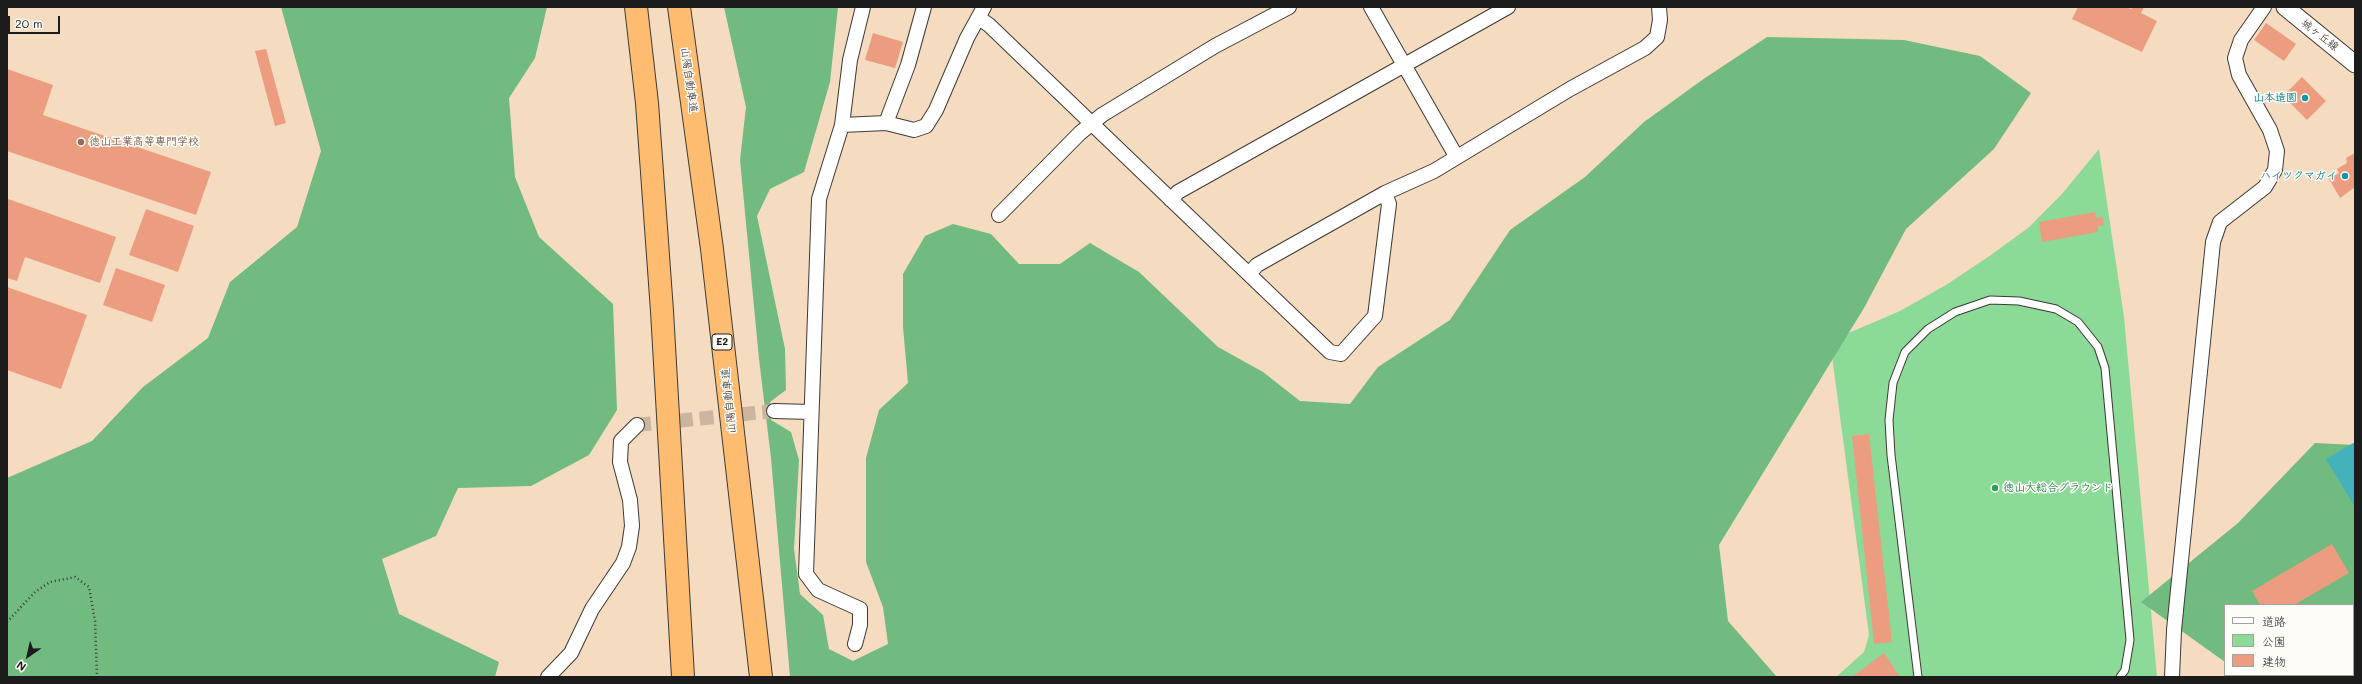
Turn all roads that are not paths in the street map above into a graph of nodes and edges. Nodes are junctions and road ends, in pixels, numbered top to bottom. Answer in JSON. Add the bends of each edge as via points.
{"nodes":[{"id":1,"x":636,"y":7,"type":"edge"},
{"id":2,"x":679,"y":7,"type":"edge"},
{"id":3,"x":863,"y":7,"type":"edge"},
{"id":4,"x":924,"y":7,"type":"edge"},
{"id":5,"x":1289,"y":7,"type":"edge"},
{"id":6,"x":1371,"y":7,"type":"edge"},
{"id":7,"x":1508,"y":7,"type":"edge"},
{"id":8,"x":1658,"y":7,"type":"edge"},
{"id":9,"x":2264,"y":7,"type":"edge"},
{"id":10,"x":2285,"y":7,"type":"edge"},
{"id":11,"x":982,"y":12,"type":"edge"},
{"id":12,"x":2355,"y":64,"type":"edge"},
{"id":13,"x":1404,"y":65,"type":"junction"},
{"id":14,"x":886,"y":123,"type":"junction"},
{"id":15,"x":1090,"y":124,"type":"junction"},
{"id":16,"x":842,"y":126,"type":"junction"},
{"id":17,"x":1456,"y":156,"type":"junction"},
{"id":18,"x":1385,"y":193,"type":"junction"},
{"id":19,"x":1170,"y":200,"type":"junction"},
{"id":20,"x":999,"y":215,"type":"dead end"},
{"id":21,"x":1249,"y":274,"type":"junction"},
{"id":22,"x":774,"y":411,"type":"tunnel mouth"},
{"id":23,"x":811,"y":412,"type":"junction"},
{"id":24,"x":637,"y":425,"type":"tunnel mouth"},
{"id":25,"x":855,"y":644,"type":"dead end"},
{"id":26,"x":548,"y":677,"type":"edge"},
{"id":27,"x":683,"y":677,"type":"edge"},
{"id":28,"x":761,"y":677,"type":"edge"},
{"id":29,"x":1918,"y":677,"type":"edge"},
{"id":30,"x":2120,"y":677,"type":"edge"},
{"id":31,"x":2172,"y":677,"type":"edge"}],
"edges":[{"from":1,"to":27,"type":"highway","via":[[647,103],[662,311]]},
{"from":2,"to":28,"type":"highway","name":"山陽自動車道","number":"E2","via":[[712,249]]},
{"from":3,"to":16,"type":"street","via":[[850,60]]},
{"from":4,"to":14,"type":"street","via":[[908,65]]},
{"from":5,"to":15,"type":"street","via":[[1215,46]]},
{"from":6,"to":13,"type":"street"},
{"from":7,"to":13,"type":"street"},
{"from":8,"to":17,"type":"street","via":[[1660,20],[1657,37],[1645,48]]},
{"from":9,"to":31,"type":"street","via":[[2241,40],[2235,58],[2239,75],[2270,130],[2277,150],[2274,170],[2265,187],[2220,222],[2213,242],[2174,630]]},
{"from":10,"to":12,"type":"street","name":"城ヶ丘線"},
{"from":11,"to":14,"type":"street","via":[[926,126],[914,130]]},
{"from":11,"to":15,"type":"street","via":[[989,25]]},
{"from":13,"to":17,"type":"street"},
{"from":13,"to":19,"type":"street","via":[[1178,192]]},
{"from":14,"to":16,"type":"street"},
{"from":15,"to":19,"type":"street"},
{"from":15,"to":20,"type":"street"},
{"from":16,"to":23,"type":"street","via":[[819,199]]},
{"from":17,"to":18,"type":"street","via":[[1434,171]]},
{"from":18,"to":21,"type":"street","via":[[1257,265]]},
{"from":18,"to":21,"type":"street","via":[[1388,204],[1375,316],[1341,354],[1330,352]]},
{"from":19,"to":21,"type":"street"},
{"from":22,"to":23,"type":"street"},
{"from":23,"to":25,"type":"street","via":[[806,574],[818,590],[860,609],[860,625]]},
{"from":24,"to":26,"type":"street","via":[[621,441],[620,462],[630,500],[632,526],[629,547],[622,563],[592,609],[571,653]]},
{"from":29,"to":30,"type":"lane","via":[[1888,420],[1893,383],[1905,352],[1928,330],[1955,312],[1990,300],[2019,301],[2056,309],[2078,322],[2098,347],[2105,368],[2130,640],[2125,670]]}]}
